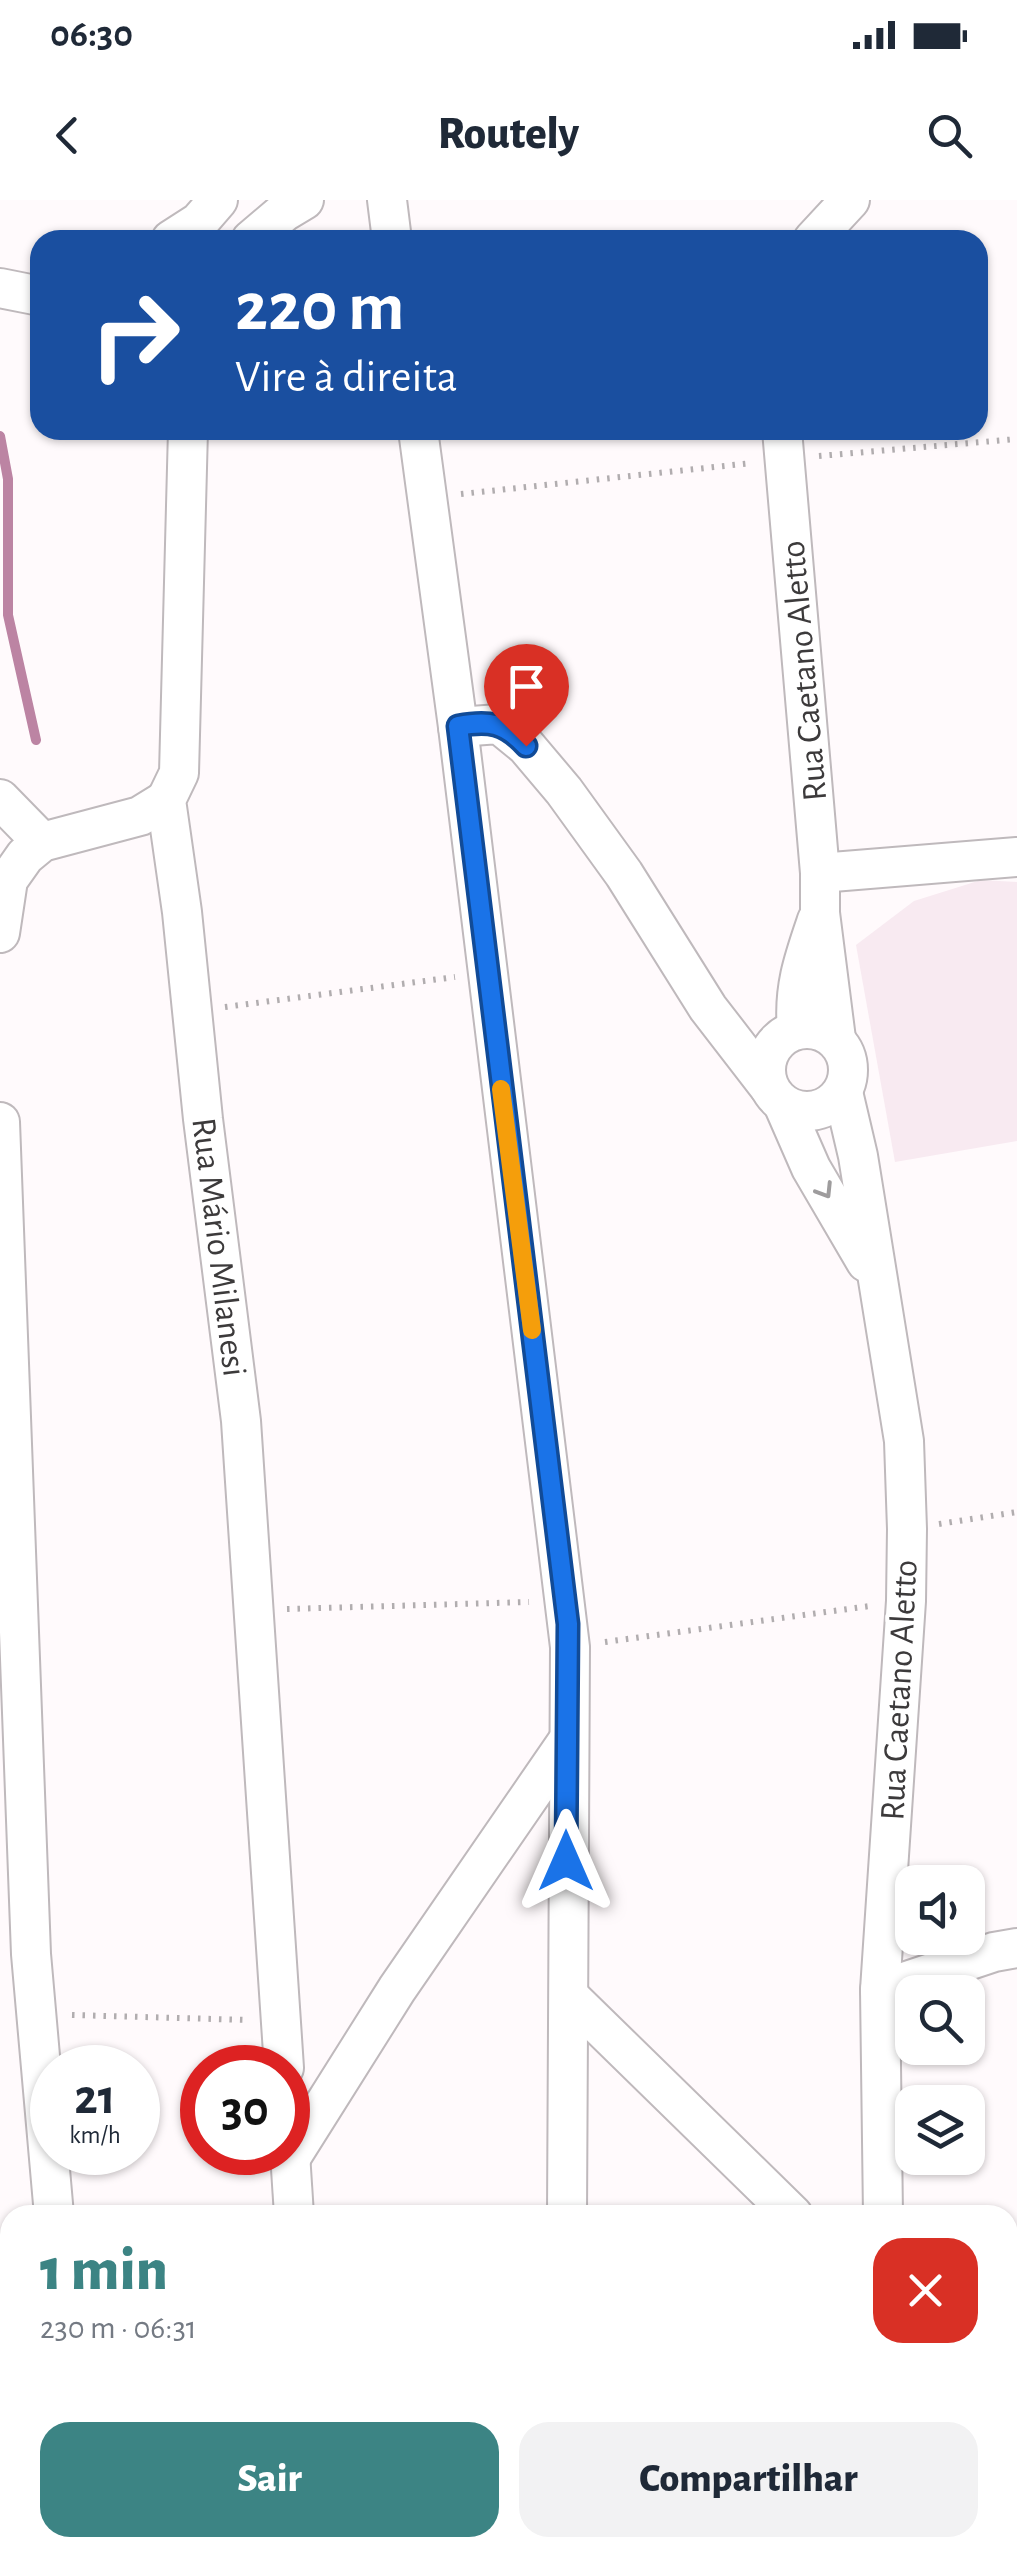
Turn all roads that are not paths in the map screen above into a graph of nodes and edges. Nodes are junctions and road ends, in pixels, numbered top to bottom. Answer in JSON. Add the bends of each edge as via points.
{"nodes":[{"id":1,"x":218,"y":200,"type":"edge"},
{"id":2,"x":387,"y":200,"type":"edge"},
{"id":3,"x":850,"y":200,"type":"edge"},
{"id":4,"x":288,"y":204,"type":"edge"},
{"id":5,"x":187,"y":230,"type":"edge"},
{"id":6,"x":261,"y":230,"type":"edge"},
{"id":7,"x":391,"y":230,"type":"edge"},
{"id":8,"x":822,"y":230,"type":"edge"},
{"id":9,"x":0,"y":288,"type":"edge"},
{"id":10,"x":30,"y":294,"type":"edge"},
{"id":11,"x":188,"y":440,"type":"edge"},
{"id":12,"x":419,"y":440,"type":"edge"},
{"id":13,"x":784,"y":444,"type":"edge"},
{"id":14,"x":458,"y":726,"type":"junction"},
{"id":15,"x":0,"y":800,"type":"edge"},
{"id":16,"x":166,"y":800,"type":"junction"},
{"id":17,"x":42,"y":842,"type":"junction"},
{"id":18,"x":1017,"y":857,"type":"edge"},
{"id":19,"x":820,"y":872,"type":"junction"},
{"id":20,"x":820,"y":913,"type":"junction"},
{"id":21,"x":0,"y":933,"type":"edge"},
{"id":22,"x":708,"y":1008,"type":"junction"},
{"id":23,"x":789,"y":1033,"type":"junction"},
{"id":24,"x":836,"y":1040,"type":"junction"},
{"id":25,"x":843,"y":1092,"type":"junction"},
{"id":26,"x":776,"y":1095,"type":"junction"},
{"id":27,"x":0,"y":1122,"type":"edge"},
{"id":28,"x":879,"y":1286,"type":"junction"},
{"id":29,"x":567,"y":1742,"type":"junction"},
{"id":30,"x":1017,"y":1948,"type":"edge"},
{"id":31,"x":16,"y":1954,"type":"edge"},
{"id":32,"x":880,"y":1990,"type":"junction"},
{"id":33,"x":570,"y":1997,"type":"junction"},
{"id":34,"x":283,"y":2045,"type":"edge"},
{"id":35,"x":310,"y":2127,"type":"edge"},
{"id":36,"x":291,"y":2175,"type":"edge"},
{"id":37,"x":53,"y":2205,"type":"edge"},
{"id":38,"x":293,"y":2205,"type":"edge"},
{"id":39,"x":567,"y":2205,"type":"edge"},
{"id":40,"x":783,"y":2205,"type":"edge"},
{"id":41,"x":883,"y":2205,"type":"edge"}],
"edges":[{"from":1,"to":5,"type":"street"},
{"from":2,"to":7,"type":"street"},
{"from":3,"to":8,"type":"street"},
{"from":4,"to":6,"type":"street"},
{"from":9,"to":10,"type":"street"},
{"from":11,"to":16,"type":"street","name":"Rua Mário Milanesi","via":[[179,773]]},
{"from":12,"to":14,"type":"street"},
{"from":13,"to":19,"type":"street","name":"Rua Caetano Aletto"},
{"from":14,"to":22,"type":"street","name":"Rua Caetano Aletto","via":[[500,724],[526,746],[624,874]]},
{"from":14,"to":29,"type":"street","via":[[570,1647]]},
{"from":15,"to":17,"type":"street"},
{"from":16,"to":17,"type":"street","via":[[140,816]]},
{"from":16,"to":34,"type":"street","name":"Rua Mário Milanesi","via":[[241,1421]]},
{"from":17,"to":21,"type":"street","via":[[8,880]]},
{"from":18,"to":19,"type":"street"},
{"from":19,"to":20,"type":"street","name":"Rua Caetano Aletto"},
{"from":20,"to":23,"type":"street","name":"Rua Caetano Aletto","via":[[797,980]]},
{"from":20,"to":24,"type":"street","name":"Rua Caetano Aletto"},
{"from":22,"to":23,"type":"street"},
{"from":22,"to":26,"type":"street","name":"Rua Caetano Aletto"},
{"from":23,"to":24,"type":"street","via":[[818,1029]]},
{"from":23,"to":26,"type":"street","via":[[769,1051],[765,1069]]},
{"from":24,"to":25,"type":"street","via":[[849,1074]]},
{"from":25,"to":26,"type":"street","via":[[826,1107],[804,1112]]},
{"from":25,"to":28,"type":"street","name":"Rua Caetano Aletto"},
{"from":26,"to":28,"type":"street","name":"Rua Caetano Aletto","one_way":true},
{"from":27,"to":31,"type":"street"},
{"from":28,"to":32,"type":"street","name":"Rua Caetano Aletto","via":[[904,1441],[907,1530]]},
{"from":29,"to":33,"type":"street"},
{"from":29,"to":35,"type":"street"},
{"from":30,"to":32,"type":"street"},
{"from":31,"to":37,"type":"street","via":[[36,2014]]},
{"from":32,"to":41,"type":"street","name":"Rua Caetano Aletto"},
{"from":33,"to":39,"type":"street"},
{"from":33,"to":40,"type":"street"},
{"from":36,"to":38,"type":"street"}]}
